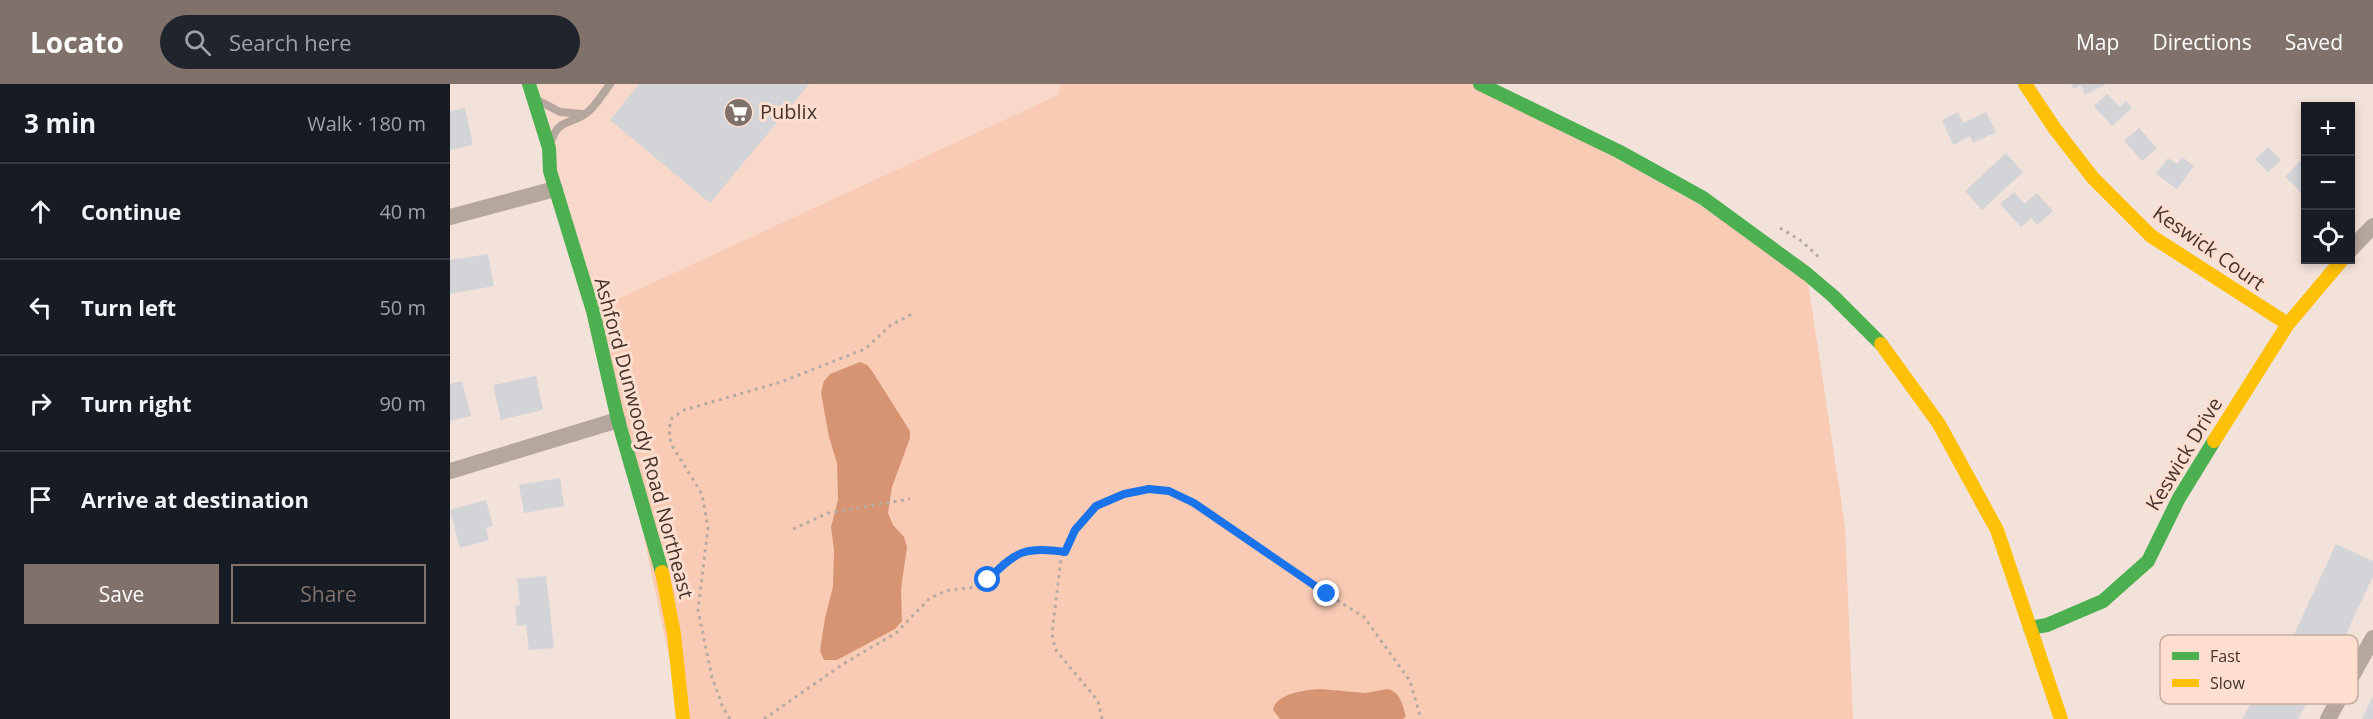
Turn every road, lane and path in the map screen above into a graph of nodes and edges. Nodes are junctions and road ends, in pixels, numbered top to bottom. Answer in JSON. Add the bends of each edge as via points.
{"nodes":[{"id":1,"x":610,"y":84,"type":"edge"},
{"id":2,"x":2025,"y":84,"type":"edge"},
{"id":3,"x":1492,"y":86,"type":"edge"},
{"id":4,"x":531,"y":90,"type":"edge"},
{"id":5,"x":586,"y":114,"type":"junction"},
{"id":6,"x":549,"y":148,"type":"junction"},
{"id":7,"x":537,"y":157,"type":"dead end"},
{"id":8,"x":550,"y":171,"type":"junction"},
{"id":9,"x":555,"y":189,"type":"junction"},
{"id":10,"x":450,"y":217,"type":"edge"},
{"id":11,"x":2373,"y":226,"type":"edge"},
{"id":12,"x":2355,"y":245,"type":"edge"},
{"id":13,"x":2339,"y":264,"type":"edge"},
{"id":14,"x":912,"y":314,"type":"dead end"},
{"id":15,"x":2288,"y":324,"type":"junction"},
{"id":16,"x":618,"y":420,"type":"junction"},
{"id":17,"x":450,"y":471,"type":"edge"},
{"id":18,"x":910,"y":499,"type":"dead end"},
{"id":19,"x":793,"y":529,"type":"dead end"},
{"id":20,"x":1065,"y":552,"type":"junction"},
{"id":21,"x":2030,"y":628,"type":"junction"},
{"id":22,"x":2373,"y":638,"type":"edge"},
{"id":23,"x":2358,"y":665,"type":"edge"},
{"id":24,"x":2336,"y":704,"type":"edge"},
{"id":25,"x":683,"y":719,"type":"edge"},
{"id":26,"x":730,"y":719,"type":"edge"},
{"id":27,"x":764,"y":719,"type":"edge"},
{"id":28,"x":1102,"y":719,"type":"edge"},
{"id":29,"x":1421,"y":719,"type":"edge"},
{"id":30,"x":2061,"y":719,"type":"edge"},
{"id":31,"x":2328,"y":719,"type":"edge"}],
"edges":[{"from":1,"to":5,"type":"lane"},
{"from":2,"to":15,"type":"main road","name":"Keswick Court","via":[[2093,177],[2151,236]]},
{"from":3,"to":21,"type":"main road","via":[[1703,198],[1807,274],[1879,342],[1939,424],[1997,530]]},
{"from":4,"to":5,"type":"lane","via":[[560,112]]},
{"from":4,"to":6,"type":"main road","name":"Ashford Dunwoody Road Northeast"},
{"from":5,"to":6,"type":"lane","via":[[555,129]]},
{"from":6,"to":8,"type":"main road","name":"Ashford Dunwoody Road Northeast"},
{"from":7,"to":8,"type":"main road","name":"Ashford Dunwoody Road Northeast"},
{"from":8,"to":9,"type":"main road","name":"Ashford Dunwoody Road Northeast"},
{"from":9,"to":10,"type":"street"},
{"from":9,"to":16,"type":"main road","name":"Ashford Dunwoody Road Northeast","via":[[593,311]]},
{"from":11,"to":12,"type":"street"},
{"from":13,"to":15,"type":"main road","name":"Keswick Drive"},
{"from":14,"to":26,"type":"path","via":[[891,325],[865,349],[780,382],[684,410],[672,418],[671,444],[702,494],[708,528],[698,610],[712,677]]},
{"from":15,"to":21,"type":"main road","name":"Keswick Drive","via":[[2179,498],[2148,561],[2103,601],[2047,625]]},
{"from":16,"to":17,"type":"street"},
{"from":16,"to":25,"type":"main road","name":"Ashford Dunwoody Road Northeast","via":[[661,568],[674,634]]},
{"from":18,"to":19,"type":"path","via":[[828,513]]},
{"from":20,"to":27,"type":"path","via":[[1019,552],[978,587],[938,594],[896,633]]},
{"from":20,"to":28,"type":"path","via":[[1052,633],[1055,649],[1098,701]]},
{"from":20,"to":29,"type":"path","via":[[1075,530],[1096,506],[1149,489],[1178,495],[1364,617],[1410,681]]},
{"from":21,"to":30,"type":"main road"},
{"from":22,"to":23,"type":"street"},
{"from":24,"to":31,"type":"street"}]}
